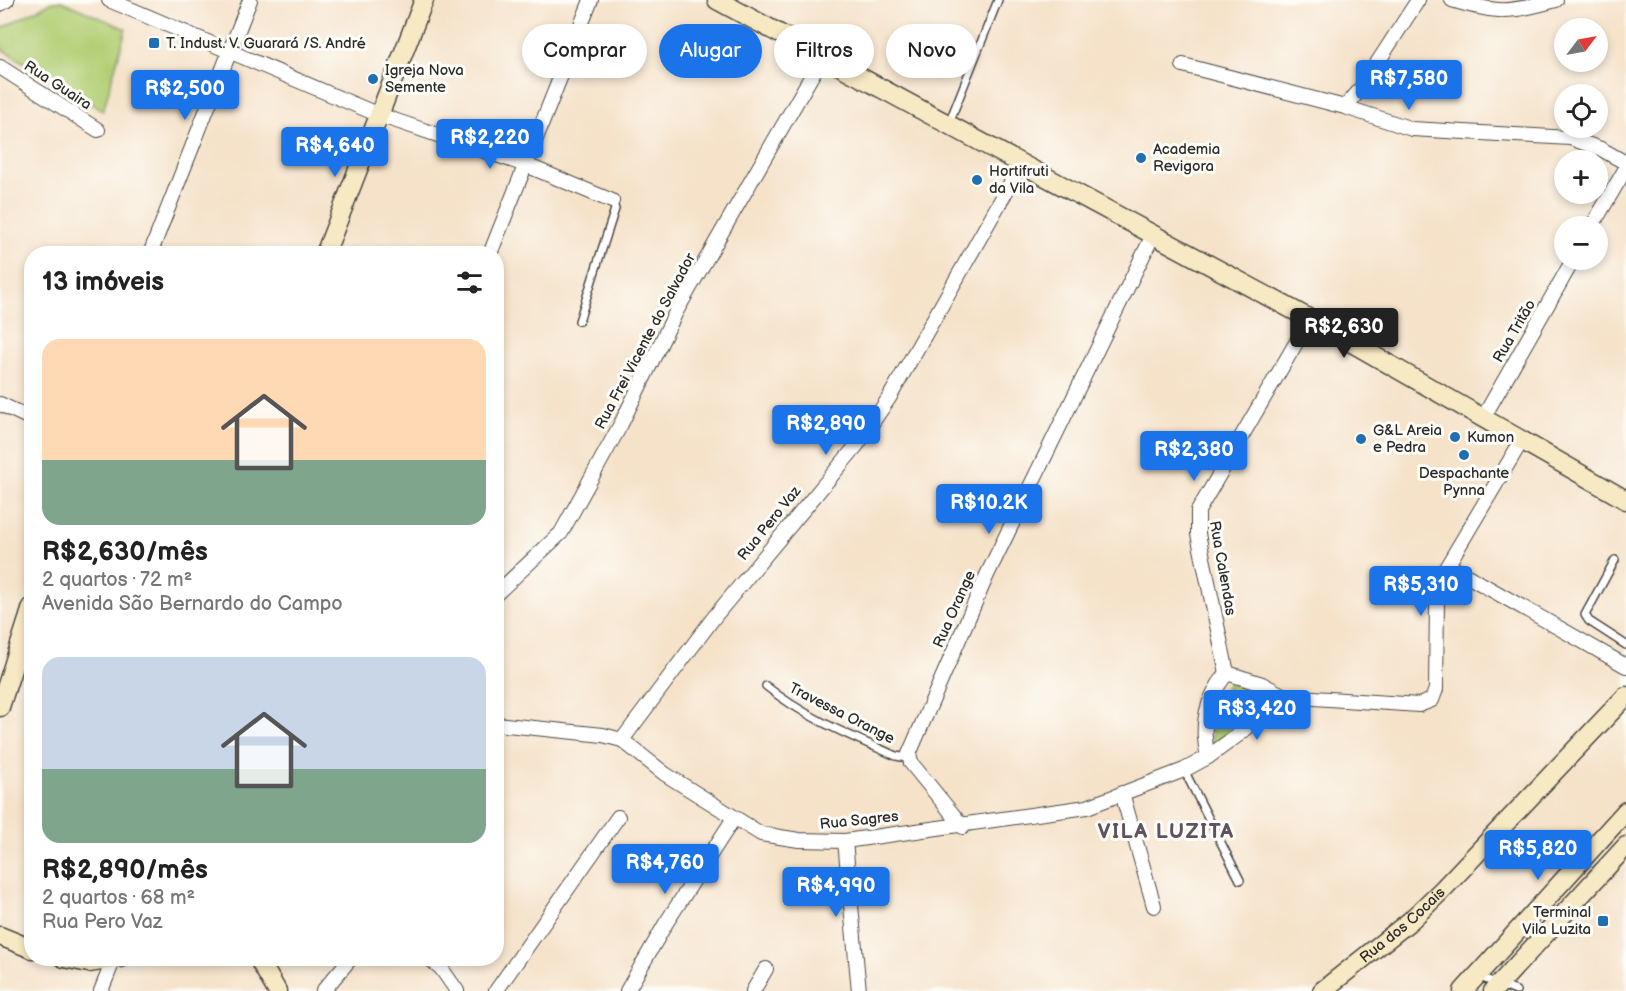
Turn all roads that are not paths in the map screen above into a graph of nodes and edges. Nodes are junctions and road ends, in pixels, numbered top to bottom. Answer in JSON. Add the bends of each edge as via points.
{"nodes":[{"id":1,"x":7,"y":0,"type":"edge"},
{"id":2,"x":109,"y":0,"type":"edge"},
{"id":3,"x":250,"y":0,"type":"edge"},
{"id":4,"x":424,"y":0,"type":"edge"},
{"id":5,"x":591,"y":0,"type":"edge"},
{"id":6,"x":717,"y":0,"type":"edge"},
{"id":7,"x":998,"y":0,"type":"edge"},
{"id":8,"x":1418,"y":0,"type":"edge"},
{"id":9,"x":1452,"y":0,"type":"edge"},
{"id":10,"x":1556,"y":0,"type":"edge"},
{"id":11,"x":0,"y":4,"type":"edge"},
{"id":12,"x":774,"y":30,"type":"edge"},
{"id":13,"x":228,"y":53,"type":"junction"},
{"id":14,"x":1183,"y":65,"type":"dead end"},
{"id":15,"x":0,"y":67,"type":"edge"},
{"id":16,"x":811,"y":78,"type":"edge"},
{"id":17,"x":864,"y":78,"type":"edge"},
{"id":18,"x":1346,"y":107,"type":"junction"},
{"id":19,"x":379,"y":115,"type":"junction"},
{"id":20,"x":948,"y":125,"type":"junction"},
{"id":21,"x":98,"y":130,"type":"dead end"},
{"id":22,"x":526,"y":165,"type":"junction"},
{"id":23,"x":1021,"y":165,"type":"junction"},
{"id":24,"x":1626,"y":165,"type":"edge"},
{"id":25,"x":612,"y":201,"type":"joint"},
{"id":26,"x":1598,"y":216,"type":"edge"},
{"id":27,"x":1153,"y":235,"type":"junction"},
{"id":28,"x":153,"y":246,"type":"edge"},
{"id":29,"x":328,"y":246,"type":"edge"},
{"id":30,"x":493,"y":246,"type":"edge"},
{"id":31,"x":1568,"y":270,"type":"edge"},
{"id":32,"x":1310,"y":319,"type":"junction"},
{"id":33,"x":579,"y":321,"type":"dead end"},
{"id":34,"x":0,"y":404,"type":"edge"},
{"id":35,"x":24,"y":414,"type":"edge"},
{"id":36,"x":1483,"y":418,"type":"junction"},
{"id":37,"x":1522,"y":440,"type":"junction"},
{"id":38,"x":1626,"y":500,"type":"edge"},
{"id":39,"x":1615,"y":560,"type":"dead end"},
{"id":40,"x":1448,"y":565,"type":"junction"},
{"id":41,"x":504,"y":586,"type":"edge"},
{"id":42,"x":24,"y":632,"type":"edge"},
{"id":43,"x":1626,"y":645,"type":"edge"},
{"id":44,"x":1626,"y":666,"type":"edge"},
{"id":45,"x":1227,"y":673,"type":"junction"},
{"id":46,"x":765,"y":686,"type":"dead end"},
{"id":47,"x":1284,"y":696,"type":"junction"},
{"id":48,"x":1626,"y":696,"type":"edge"},
{"id":49,"x":0,"y":707,"type":"edge"},
{"id":50,"x":504,"y":725,"type":"edge"},
{"id":51,"x":622,"y":740,"type":"junction"},
{"id":52,"x":1208,"y":757,"type":"junction"},
{"id":53,"x":908,"y":758,"type":"junction"},
{"id":54,"x":1184,"y":770,"type":"junction"},
{"id":55,"x":1122,"y":793,"type":"junction"},
{"id":56,"x":1626,"y":811,"type":"edge"},
{"id":57,"x":618,"y":817,"type":"dead end"},
{"id":58,"x":734,"y":818,"type":"junction"},
{"id":59,"x":963,"y":827,"type":"junction"},
{"id":60,"x":845,"y":841,"type":"junction"},
{"id":61,"x":1626,"y":846,"type":"edge"},
{"id":62,"x":1240,"y":880,"type":"dead end"},
{"id":63,"x":1154,"y":906,"type":"dead end"},
{"id":64,"x":0,"y":936,"type":"edge"},
{"id":65,"x":24,"y":946,"type":"edge"},
{"id":66,"x":114,"y":966,"type":"edge"},
{"id":67,"x":263,"y":966,"type":"edge"},
{"id":68,"x":344,"y":966,"type":"edge"},
{"id":69,"x":439,"y":966,"type":"edge"},
{"id":70,"x":766,"y":969,"type":"dead end"},
{"id":71,"x":1477,"y":976,"type":"junction"},
{"id":72,"x":1503,"y":989,"type":"edge"},
{"id":73,"x":101,"y":991,"type":"edge"},
{"id":74,"x":277,"y":991,"type":"edge"},
{"id":75,"x":323,"y":991,"type":"edge"},
{"id":76,"x":457,"y":991,"type":"edge"},
{"id":77,"x":496,"y":991,"type":"edge"},
{"id":78,"x":627,"y":991,"type":"edge"},
{"id":79,"x":753,"y":991,"type":"edge"},
{"id":80,"x":859,"y":991,"type":"edge"},
{"id":81,"x":1322,"y":991,"type":"edge"},
{"id":82,"x":1464,"y":991,"type":"edge"}],
"edges":[{"from":1,"to":11,"type":"street"},
{"from":2,"to":13,"type":"street"},
{"from":3,"to":13,"type":"street"},
{"from":4,"to":19,"type":"main road"},
{"from":5,"to":22,"type":"street"},
{"from":6,"to":12,"type":"main road"},
{"from":7,"to":20,"type":"lane"},
{"from":8,"to":18,"type":"street"},
{"from":9,"to":10,"type":"street","via":[[1506,12]]},
{"from":13,"to":19,"type":"street"},
{"from":13,"to":28,"type":"street"},
{"from":14,"to":18,"type":"street"},
{"from":15,"to":21,"type":"street","name":"Rua Guaira"},
{"from":16,"to":41,"type":"street","name":"Rua Frei Vicente do Salvador","via":[[677,310],[561,533]]},
{"from":17,"to":20,"type":"main road"},
{"from":18,"to":24,"type":"street","via":[[1412,129],[1570,138],[1601,149]]},
{"from":19,"to":22,"type":"street"},
{"from":19,"to":29,"type":"main road"},
{"from":20,"to":23,"type":"main road"},
{"from":22,"to":25,"type":"street"},
{"from":22,"to":30,"type":"street"},
{"from":23,"to":27,"type":"main road"},
{"from":23,"to":51,"type":"street","name":"Rua Pero Vaz","via":[[889,398],[857,445],[715,616]]},
{"from":24,"to":26,"type":"street"},
{"from":25,"to":33,"type":"lane","via":[[615,209]]},
{"from":27,"to":32,"type":"main road"},
{"from":27,"to":53,"type":"street","name":"Rua Orange","via":[[987,575]]},
{"from":31,"to":36,"type":"street","name":"Rua Tritão"},
{"from":32,"to":36,"type":"main road"},
{"from":32,"to":45,"type":"street","name":"Rua Calendas","via":[[1198,511],[1198,534]]},
{"from":34,"to":35,"type":"street"},
{"from":36,"to":37,"type":"main road"},
{"from":37,"to":38,"type":"main road"},
{"from":37,"to":40,"type":"street"},
{"from":39,"to":43,"type":"lane","via":[[1585,615]]},
{"from":40,"to":44,"type":"street"},
{"from":40,"to":47,"type":"street","via":[[1438,585],[1436,689],[1432,700],[1419,705]]},
{"from":42,"to":49,"type":"main road"},
{"from":45,"to":47,"type":"street"},
{"from":45,"to":52,"type":"street","via":[[1208,704],[1204,730]]},
{"from":46,"to":53,"type":"lane","name":"Travessa Orange","via":[[788,704],[821,721]]},
{"from":47,"to":52,"type":"street","name":"Rua Sagres"},
{"from":48,"to":81,"type":"main road","name":"Rua dos Cocais","via":[[1443,889],[1410,921]]},
{"from":50,"to":51,"type":"street","name":"Rua Sagres"},
{"from":51,"to":58,"type":"street","name":"Rua Sagres","via":[[665,774]]},
{"from":52,"to":54,"type":"street","name":"Rua Sagres"},
{"from":53,"to":59,"type":"street"},
{"from":54,"to":55,"type":"street","name":"Rua Sagres"},
{"from":54,"to":62,"type":"lane"},
{"from":55,"to":59,"type":"street","name":"Rua Sagres","via":[[1087,807]]},
{"from":55,"to":63,"type":"street"},
{"from":56,"to":71,"type":"main road"},
{"from":57,"to":77,"type":"street"},
{"from":58,"to":60,"type":"street","name":"Rua Sagres","via":[[761,834]]},
{"from":58,"to":78,"type":"street","via":[[666,922]]},
{"from":59,"to":60,"type":"street","name":"Rua Sagres"},
{"from":60,"to":80,"type":"street"},
{"from":61,"to":72,"type":"main road"},
{"from":64,"to":65,"type":"main road"},
{"from":66,"to":73,"type":"street"},
{"from":67,"to":74,"type":"main road"},
{"from":68,"to":75,"type":"street"},
{"from":69,"to":76,"type":"street"},
{"from":70,"to":79,"type":"street"},
{"from":71,"to":72,"type":"lane"},
{"from":71,"to":82,"type":"main road"}]}
